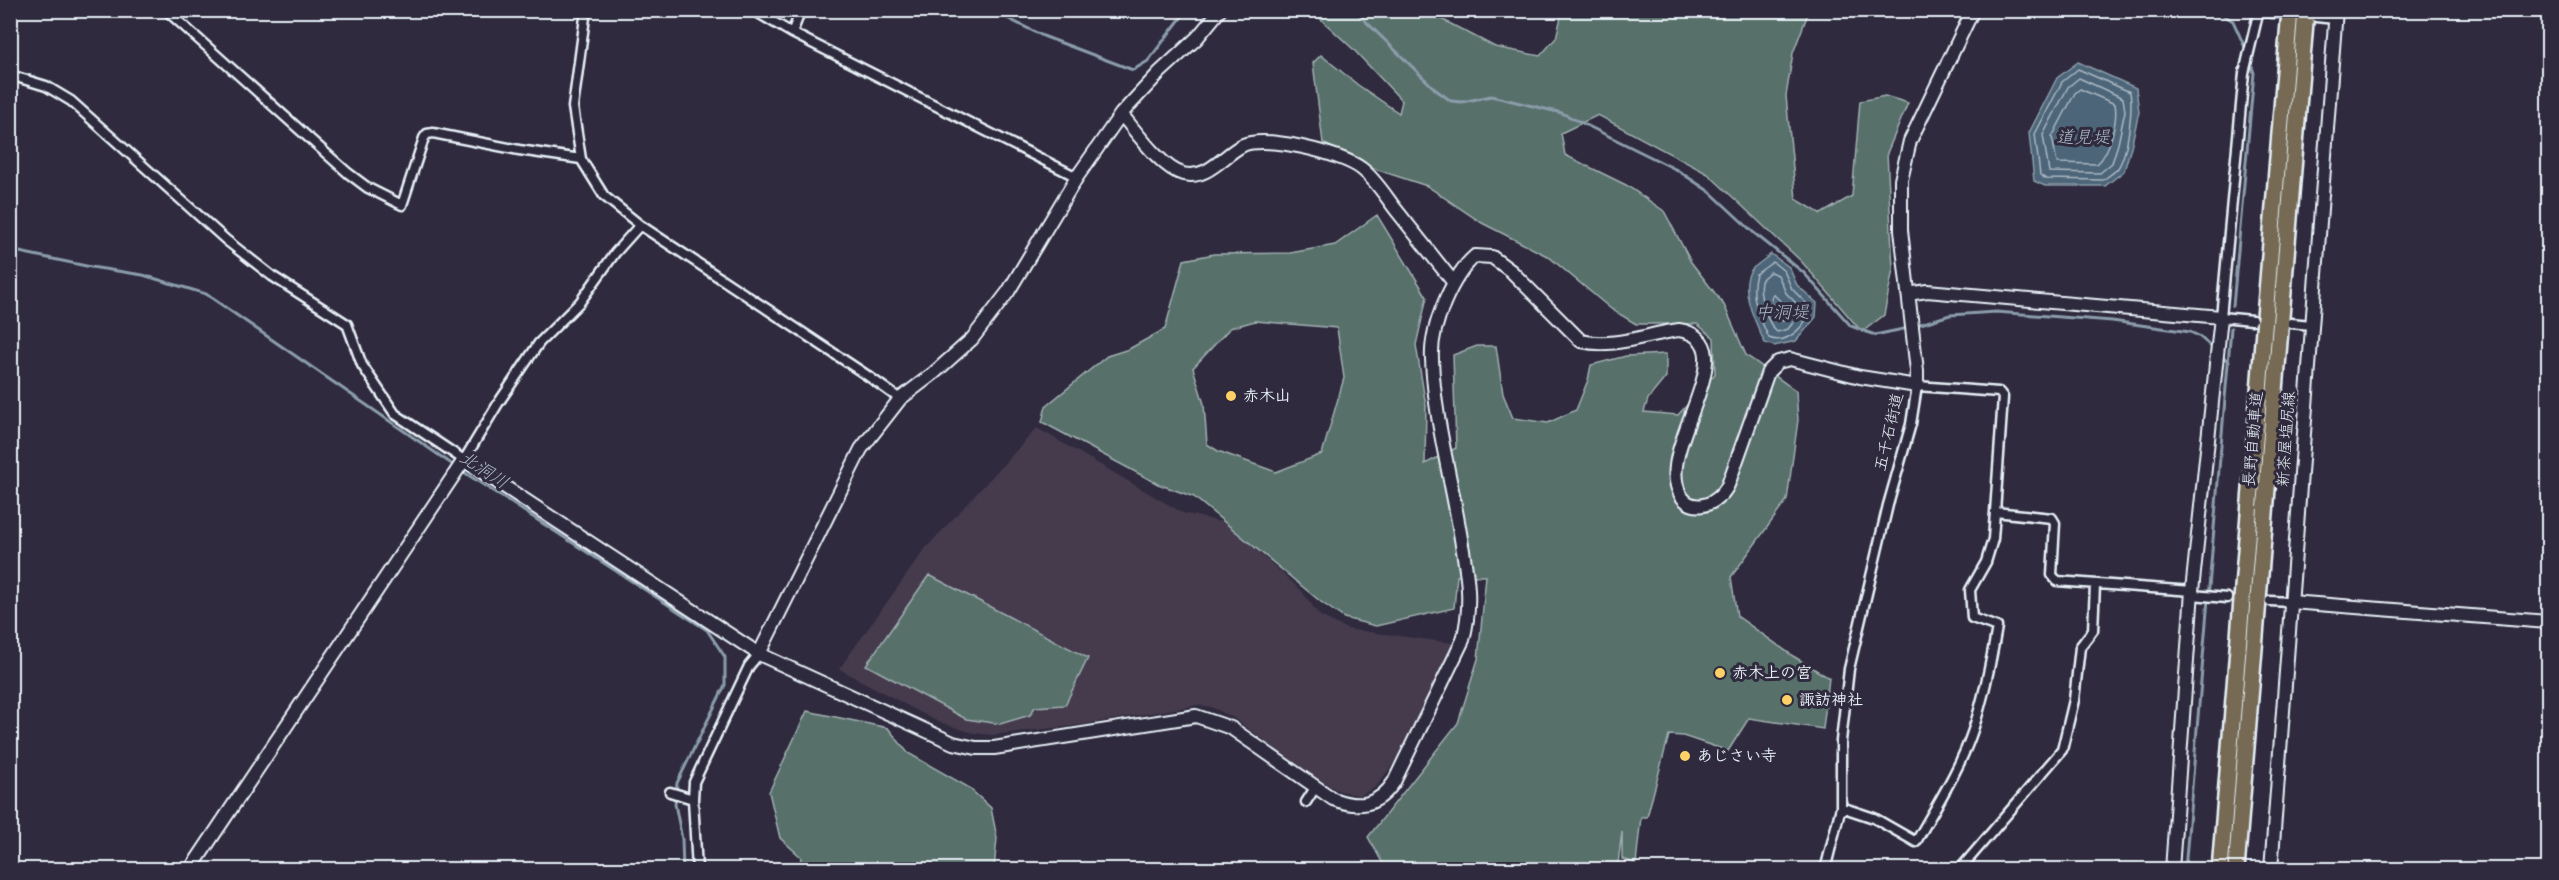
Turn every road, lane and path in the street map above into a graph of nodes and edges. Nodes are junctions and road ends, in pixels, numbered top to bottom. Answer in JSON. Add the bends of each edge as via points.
{"nodes":[{"id":1,"x":166,"y":10,"type":"edge"},
{"id":2,"x":586,"y":10,"type":"edge"},
{"id":3,"x":753,"y":10,"type":"edge"},
{"id":4,"x":801,"y":10,"type":"edge"},
{"id":5,"x":1220,"y":10,"type":"edge"},
{"id":6,"x":1973,"y":10,"type":"edge"},
{"id":7,"x":2259,"y":11,"type":"edge"},
{"id":8,"x":2283,"y":12,"type":"edge"},
{"id":9,"x":2311,"y":14,"type":"edge"},
{"id":10,"x":2336,"y":15,"type":"edge"},
{"id":11,"x":792,"y":33,"type":"junction"},
{"id":12,"x":10,"y":75,"type":"edge"},
{"id":13,"x":1121,"y":114,"type":"junction"},
{"id":14,"x":581,"y":159,"type":"junction"},
{"id":15,"x":1077,"y":177,"type":"junction"},
{"id":16,"x":640,"y":225,"type":"junction"},
{"id":17,"x":1454,"y":283,"type":"junction"},
{"id":18,"x":1908,"y":294,"type":"junction"},
{"id":19,"x":2221,"y":317,"type":"junction"},
{"id":20,"x":2252,"y":320,"type":"dead end"},
{"id":21,"x":2291,"y":323,"type":"dead end"},
{"id":22,"x":2311,"y":325,"type":"junction"},
{"id":23,"x":1917,"y":386,"type":"junction"},
{"id":24,"x":900,"y":399,"type":"junction"},
{"id":25,"x":464,"y":460,"type":"junction"},
{"id":26,"x":1995,"y":512,"type":"junction"},
{"id":27,"x":2095,"y":585,"type":"junction"},
{"id":28,"x":2195,"y":594,"type":"junction"},
{"id":29,"x":2227,"y":598,"type":"dead end"},
{"id":30,"x":2270,"y":601,"type":"dead end"},
{"id":31,"x":2291,"y":602,"type":"junction"},
{"id":32,"x":2548,"y":622,"type":"edge"},
{"id":33,"x":759,"y":654,"type":"junction"},
{"id":34,"x":1315,"y":788,"type":"junction"},
{"id":35,"x":670,"y":792,"type":"dead end"},
{"id":36,"x":693,"y":799,"type":"junction"},
{"id":37,"x":1306,"y":802,"type":"dead end"},
{"id":38,"x":1840,"y":807,"type":"junction"},
{"id":39,"x":1961,"y":868,"type":"edge"},
{"id":40,"x":190,"y":870,"type":"edge"},
{"id":41,"x":697,"y":870,"type":"edge"},
{"id":42,"x":1825,"y":870,"type":"edge"},
{"id":43,"x":2172,"y":870,"type":"edge"},
{"id":44,"x":2220,"y":870,"type":"edge"},
{"id":45,"x":2236,"y":870,"type":"edge"},
{"id":46,"x":2271,"y":870,"type":"edge"}],
"edges":[{"from":1,"to":14,"type":"street","via":[[341,167],[368,188],[402,204],[427,134]]},
{"from":2,"to":14,"type":"street","via":[[573,107]]},
{"from":3,"to":11,"type":"street"},
{"from":4,"to":11,"type":"street"},
{"from":5,"to":13,"type":"street"},
{"from":6,"to":18,"type":"street","name":"五千石街道","via":[[1910,141],[1904,162],[1900,199]]},
{"from":7,"to":8,"type":"street"},
{"from":7,"to":19,"type":"street","via":[[2246,64]]},
{"from":8,"to":44,"type":"highway","name":"長野自動車道"},
{"from":9,"to":10,"type":"street"},
{"from":9,"to":45,"type":"highway","name":"長野自動車道"},
{"from":10,"to":22,"type":"street","name":"新茶屋塩尻線"},
{"from":11,"to":15,"type":"street"},
{"from":12,"to":25,"type":"street","via":[[46,86],[71,101],[226,240],[272,276],[347,324],[362,365],[395,414]]},
{"from":13,"to":15,"type":"street"},
{"from":13,"to":17,"type":"street","via":[[1166,164],[1193,176],[1258,141],[1309,148],[1347,160],[1377,185]]},
{"from":14,"to":16,"type":"street","via":[[604,196]]},
{"from":15,"to":24,"type":"street","via":[[1008,292],[972,339]]},
{"from":16,"to":24,"type":"street"},
{"from":16,"to":25,"type":"street","via":[[580,302],[539,342]]},
{"from":17,"to":23,"type":"street","via":[[1475,256],[1492,257],[1581,341],[1612,344],[1678,330],[1697,337],[1703,345],[1705,364],[1680,449],[1676,480],[1682,496],[1700,506],[1724,494],[1768,372],[1778,362],[1804,361],[1860,377]]},
{"from":17,"to":34,"type":"street","via":[[1438,320],[1431,357],[1468,579],[1469,617],[1463,640],[1387,792],[1361,806],[1334,799]]},
{"from":18,"to":19,"type":"street","via":[[1926,291]]},
{"from":18,"to":23,"type":"street","name":"五千石街道"},
{"from":19,"to":20,"type":"street"},
{"from":19,"to":28,"type":"street"},
{"from":21,"to":22,"type":"street"},
{"from":22,"to":31,"type":"street","name":"新茶屋塩尻線"},
{"from":23,"to":26,"type":"street","via":[[1999,392],[2003,397]]},
{"from":23,"to":38,"type":"street","name":"五千石街道","via":[[1911,424],[1849,669],[1840,741]]},
{"from":24,"to":33,"type":"street","via":[[861,448]]},
{"from":25,"to":33,"type":"street"},
{"from":25,"to":40,"type":"street"},
{"from":26,"to":27,"type":"street","via":[[2052,518],[2052,575],[2057,581]]},
{"from":26,"to":38,"type":"street","via":[[1986,562],[1970,590],[1972,618],[1997,627],[1992,656],[1972,733],[1943,792],[1916,842],[1874,818]]},
{"from":27,"to":28,"type":"street"},
{"from":27,"to":39,"type":"street","via":[[2093,630],[2080,647],[2074,700],[2062,750]]},
{"from":28,"to":29,"type":"street"},
{"from":28,"to":43,"type":"street"},
{"from":30,"to":31,"type":"street"},
{"from":31,"to":32,"type":"street"},
{"from":31,"to":46,"type":"street","name":"新茶屋塩尻線"},
{"from":33,"to":34,"type":"street","via":[[953,743],[976,748],[1196,716],[1231,728]]},
{"from":33,"to":36,"type":"street","via":[[749,666],[716,733],[694,782]]},
{"from":34,"to":37,"type":"street"},
{"from":35,"to":36,"type":"street"},
{"from":36,"to":41,"type":"street"},
{"from":38,"to":42,"type":"street","name":"五千石街道"}]}
